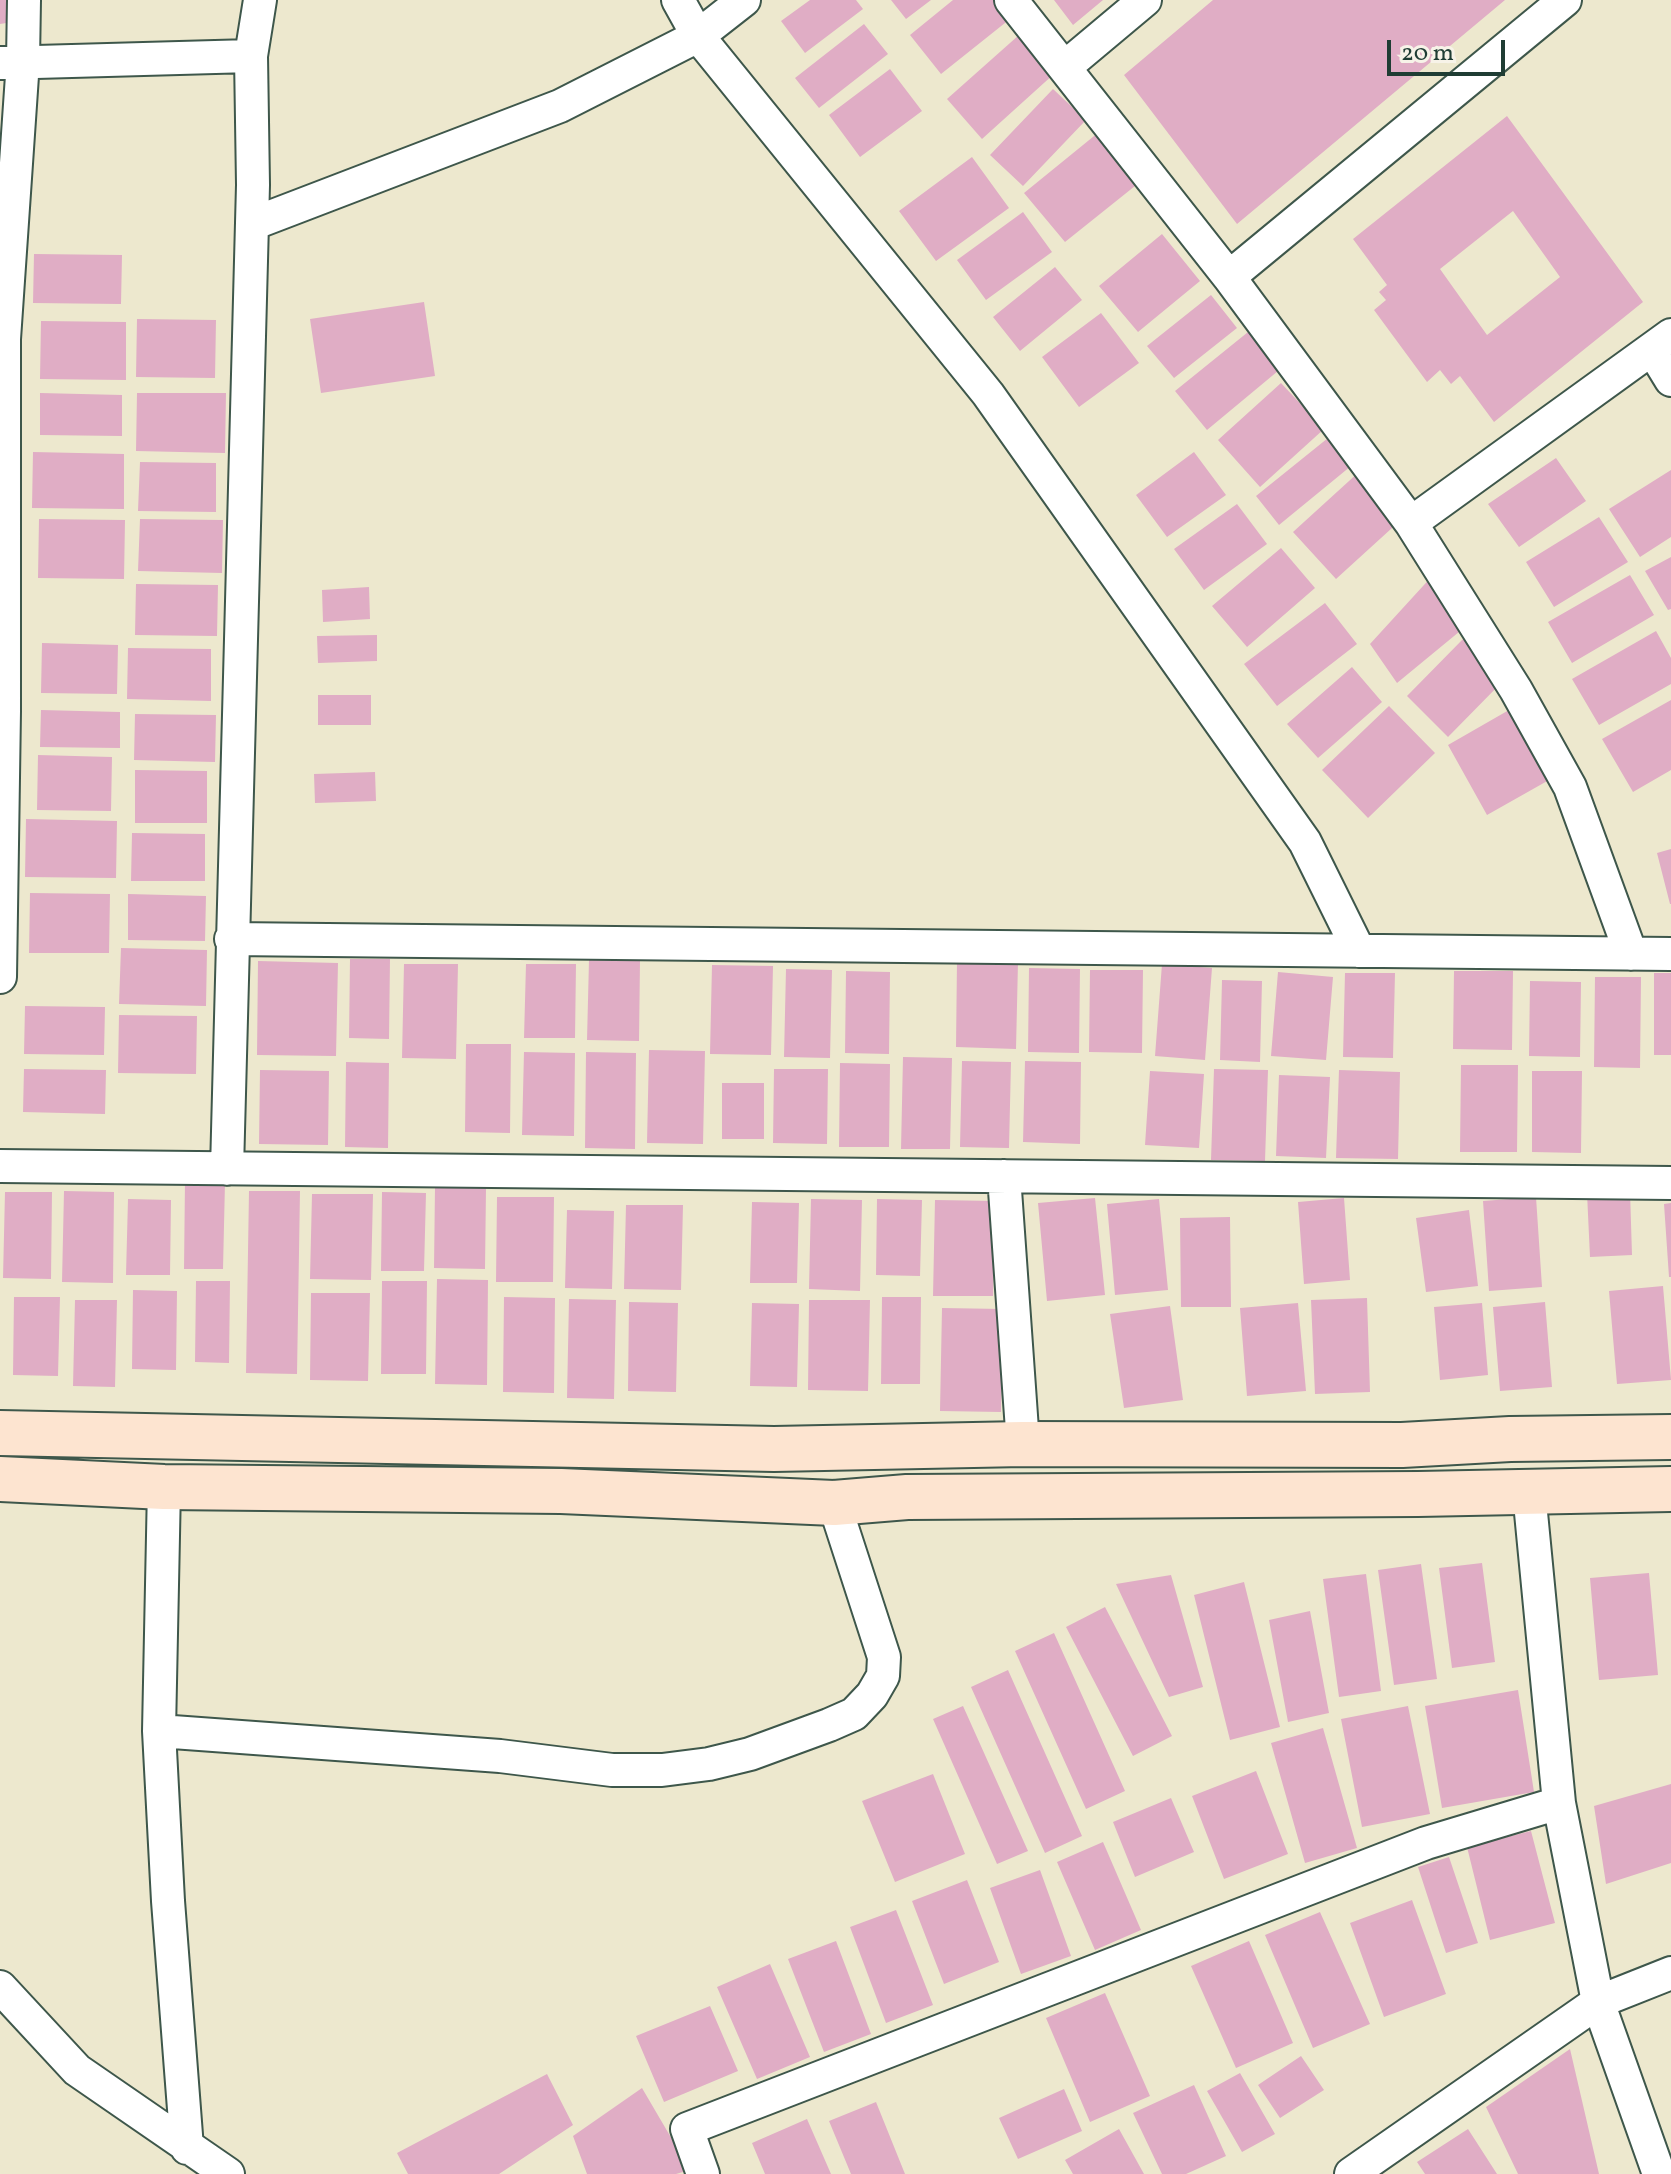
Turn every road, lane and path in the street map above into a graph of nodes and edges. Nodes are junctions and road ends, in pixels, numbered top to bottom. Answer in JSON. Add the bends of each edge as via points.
{"nodes":[{"id":1,"x":24,"y":0,"type":"edge"},
{"id":2,"x":260,"y":0,"type":"edge"},
{"id":3,"x":678,"y":0,"type":"edge"},
{"id":4,"x":744,"y":0,"type":"edge"},
{"id":5,"x":1011,"y":0,"type":"edge"},
{"id":6,"x":1145,"y":0,"type":"edge"},
{"id":7,"x":1565,"y":0,"type":"edge"},
{"id":8,"x":698,"y":36,"type":"junction"},
{"id":9,"x":251,"y":56,"type":"junction"},
{"id":10,"x":11,"y":62,"type":"edge"},
{"id":11,"x":1065,"y":67,"type":"junction"},
{"id":12,"x":252,"y":224,"type":"junction"},
{"id":13,"x":1229,"y":277,"type":"junction"},
{"id":14,"x":1661,"y":342,"type":"edge"},
{"id":15,"x":1671,"y":380,"type":"edge"},
{"id":16,"x":1411,"y":523,"type":"junction"},
{"id":17,"x":231,"y":939,"type":"junction"},
{"id":18,"x":1359,"y":951,"type":"junction"},
{"id":19,"x":1631,"y":954,"type":"junction"},
{"id":20,"x":1671,"y":954,"type":"edge"},
{"id":21,"x":0,"y":977,"type":"edge"},
{"id":22,"x":0,"y":1166,"type":"edge"},
{"id":23,"x":227,"y":1169,"type":"junction"},
{"id":24,"x":1004,"y":1176,"type":"junction"},
{"id":25,"x":1671,"y":1183,"type":"edge"},
{"id":26,"x":0,"y":1433,"type":"edge"},
{"id":27,"x":1671,"y":1437,"type":"edge"},
{"id":28,"x":1023,"y":1444,"type":"junction"},
{"id":29,"x":1402,"y":1445,"type":"junction"},
{"id":30,"x":0,"y":1479,"type":"edge"},
{"id":31,"x":164,"y":1487,"type":"junction"},
{"id":32,"x":1671,"y":1489,"type":"edge"},
{"id":33,"x":1529,"y":1492,"type":"junction"},
{"id":34,"x":1400,"y":1494,"type":"junction"},
{"id":35,"x":834,"y":1503,"type":"junction"},
{"id":36,"x":159,"y":1731,"type":"junction"},
{"id":37,"x":1559,"y":1803,"type":"junction"},
{"id":38,"x":1671,"y":1973,"type":"edge"},
{"id":39,"x":0,"y":1987,"type":"edge"},
{"id":40,"x":1596,"y":1991,"type":"junction"},
{"id":41,"x":187,"y":2148,"type":"junction"},
{"id":42,"x":228,"y":2174,"type":"edge"},
{"id":43,"x":703,"y":2174,"type":"edge"},
{"id":44,"x":1351,"y":2174,"type":"edge"},
{"id":45,"x":1659,"y":2174,"type":"edge"}],
"edges":[{"from":1,"to":10,"type":"street"},
{"from":2,"to":9,"type":"street"},
{"from":3,"to":8,"type":"street"},
{"from":4,"to":8,"type":"street"},
{"from":5,"to":11,"type":"street"},
{"from":6,"to":11,"type":"street"},
{"from":7,"to":13,"type":"street"},
{"from":8,"to":12,"type":"street","via":[[560,106]]},
{"from":8,"to":18,"type":"street","via":[[988,394],[1305,842]]},
{"from":9,"to":10,"type":"street"},
{"from":9,"to":12,"type":"street"},
{"from":10,"to":21,"type":"street"},
{"from":11,"to":13,"type":"street"},
{"from":12,"to":17,"type":"street"},
{"from":13,"to":16,"type":"street"},
{"from":14,"to":15,"type":"street"},
{"from":14,"to":16,"type":"street"},
{"from":16,"to":19,"type":"street","via":[[1570,787]]},
{"from":17,"to":18,"type":"street"},
{"from":17,"to":23,"type":"street"},
{"from":18,"to":19,"type":"street"},
{"from":19,"to":20,"type":"street"},
{"from":22,"to":23,"type":"street"},
{"from":23,"to":24,"type":"street"},
{"from":24,"to":25,"type":"street"},
{"from":24,"to":28,"type":"street"},
{"from":26,"to":28,"type":"street","via":[[774,1449]]},
{"from":27,"to":29,"type":"street"},
{"from":28,"to":29,"type":"street"},
{"from":29,"to":34,"type":"street"},
{"from":30,"to":31,"type":"street"},
{"from":31,"to":35,"type":"street","via":[[561,1491]]},
{"from":31,"to":36,"type":"street"},
{"from":32,"to":33,"type":"street"},
{"from":33,"to":34,"type":"street"},
{"from":33,"to":37,"type":"street"},
{"from":34,"to":35,"type":"street","via":[[907,1497]]},
{"from":35,"to":36,"type":"street","via":[[884,1657],[883,1676],[854,1714],[750,1754],[662,1770],[612,1770],[500,1756]]},
{"from":36,"to":41,"type":"street"},
{"from":37,"to":40,"type":"street"},
{"from":37,"to":43,"type":"street","via":[[1426,1843],[687,2129]]},
{"from":38,"to":40,"type":"street"},
{"from":39,"to":41,"type":"street","via":[[77,2070]]},
{"from":40,"to":44,"type":"street"},
{"from":40,"to":45,"type":"street"},
{"from":41,"to":42,"type":"street"}]}
